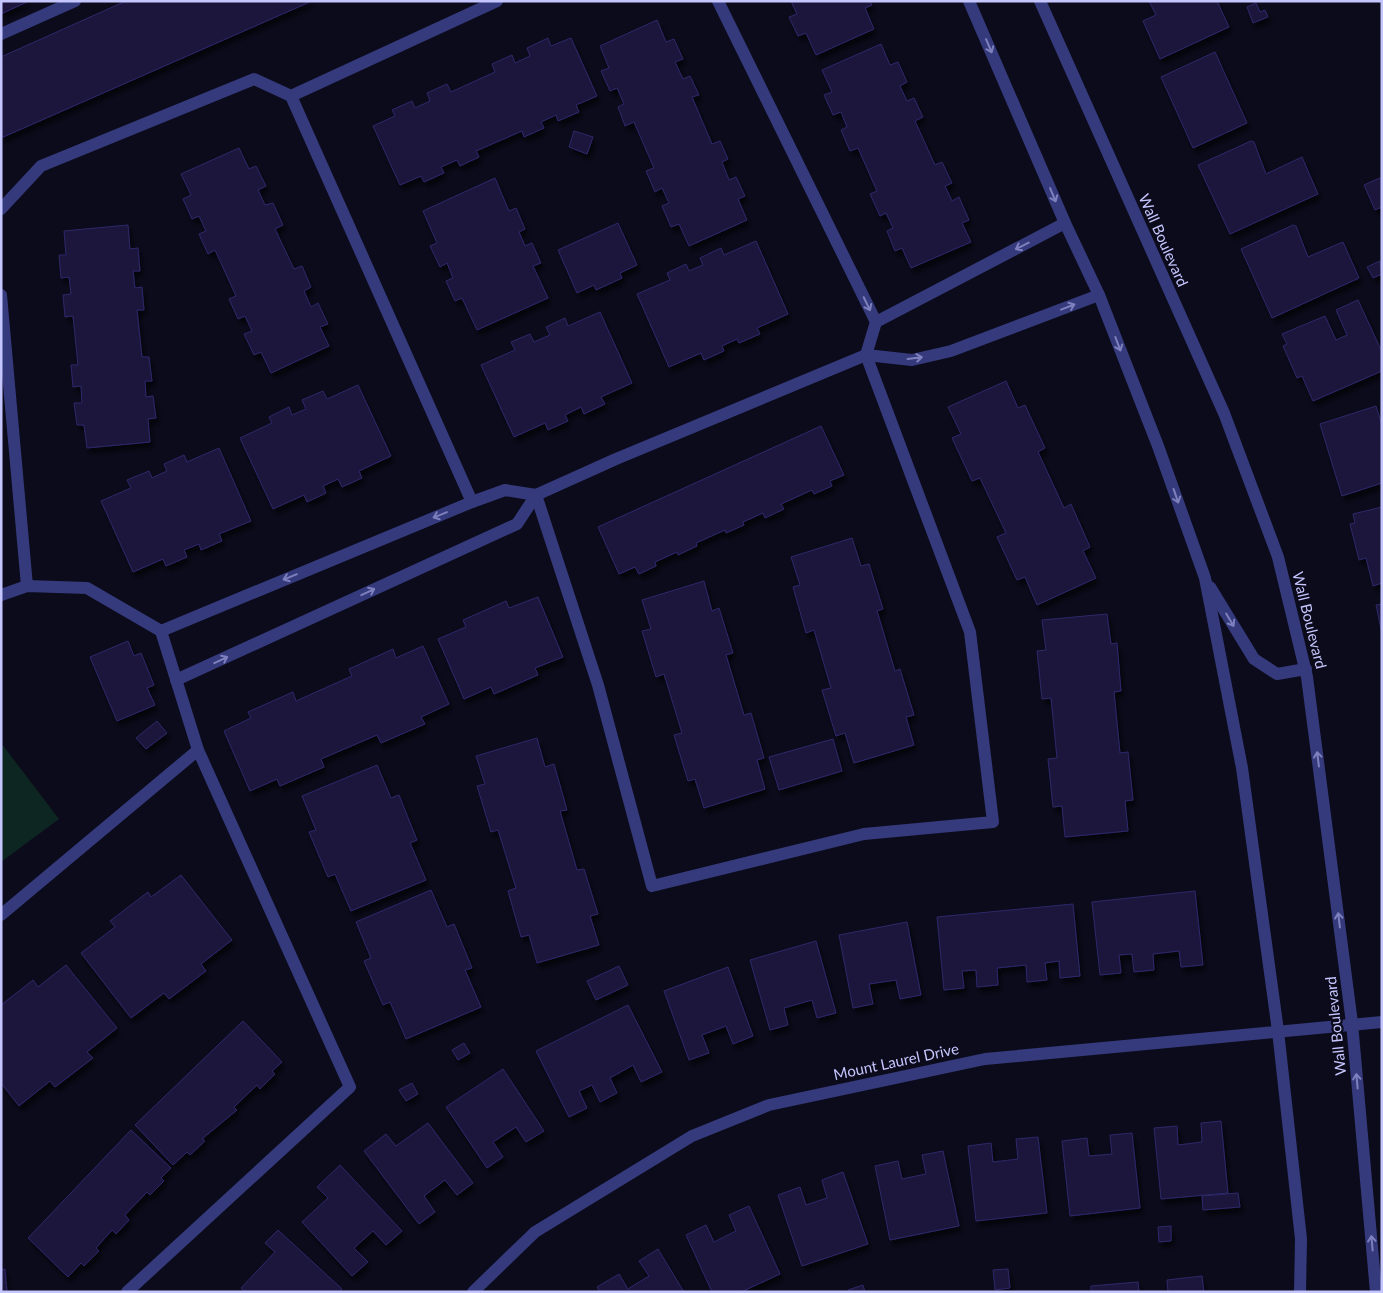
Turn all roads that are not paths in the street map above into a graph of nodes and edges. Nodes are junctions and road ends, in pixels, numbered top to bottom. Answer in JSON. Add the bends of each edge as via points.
{"nodes":[{"id":1,"x":75,"y":1,"type":"edge"},
{"id":2,"x":497,"y":1,"type":"edge"},
{"id":3,"x":718,"y":1,"type":"edge"},
{"id":4,"x":969,"y":1,"type":"edge"},
{"id":5,"x":1040,"y":1,"type":"edge"},
{"id":6,"x":1,"y":34,"type":"edge"},
{"id":7,"x":291,"y":96,"type":"junction"},
{"id":8,"x":1,"y":209,"type":"edge"},
{"id":9,"x":1065,"y":223,"type":"junction"},
{"id":10,"x":1,"y":295,"type":"edge"},
{"id":11,"x":1099,"y":295,"type":"junction"},
{"id":12,"x":876,"y":322,"type":"junction"},
{"id":13,"x":866,"y":355,"type":"junction"},
{"id":14,"x":536,"y":495,"type":"junction"},
{"id":15,"x":472,"y":502,"type":"junction"},
{"id":16,"x":1205,"y":578,"type":"junction"},
{"id":17,"x":27,"y":586,"type":"junction"},
{"id":18,"x":1,"y":595,"type":"edge"},
{"id":19,"x":160,"y":631,"type":"junction"},
{"id":20,"x":1306,"y":668,"type":"junction"},
{"id":21,"x":176,"y":680,"type":"junction"},
{"id":22,"x":198,"y":750,"type":"junction"},
{"id":23,"x":1,"y":915,"type":"edge"},
{"id":24,"x":1382,"y":1022,"type":"edge"},
{"id":25,"x":1352,"y":1023,"type":"junction"},
{"id":26,"x":1278,"y":1031,"type":"junction"},
{"id":27,"x":127,"y":1292,"type":"edge"},
{"id":28,"x":473,"y":1292,"type":"edge"},
{"id":29,"x":1300,"y":1292,"type":"edge"},
{"id":30,"x":1376,"y":1292,"type":"edge"}],
"edges":[{"from":1,"to":6,"type":"street"},
{"from":2,"to":7,"type":"street"},
{"from":3,"to":12,"type":"street","one_way":true},
{"from":4,"to":9,"type":"street","one_way":true},
{"from":5,"to":20,"type":"street","name":"Wall Boulevard","via":[[1224,413],[1278,558]]},
{"from":7,"to":8,"type":"street","via":[[254,79],[41,166]]},
{"from":7,"to":15,"type":"street"},
{"from":9,"to":11,"type":"street"},
{"from":9,"to":12,"type":"street","one_way":true},
{"from":10,"to":17,"type":"street"},
{"from":13,"to":11,"type":"street","one_way":true,"via":[[912,360],[951,351]]},
{"from":11,"to":16,"type":"street","one_way":true},
{"from":12,"to":13,"type":"street"},
{"from":13,"to":14,"type":"street"},
{"from":13,"to":14,"type":"street","via":[[970,632],[993,822],[864,834],[652,886],[598,685]]},
{"from":14,"to":15,"type":"street","via":[[505,490]]},
{"from":21,"to":14,"type":"street","one_way":true,"via":[[516,524]]},
{"from":15,"to":19,"type":"street","one_way":true},
{"from":16,"to":20,"type":"street","one_way":true,"via":[[1254,659],[1277,674]]},
{"from":16,"to":26,"type":"street","via":[[1242,768]]},
{"from":17,"to":18,"type":"street"},
{"from":17,"to":19,"type":"street","via":[[87,588]]},
{"from":19,"to":21,"type":"street"},
{"from":25,"to":20,"type":"street","name":"Wall Boulevard","one_way":true},
{"from":21,"to":22,"type":"street"},
{"from":22,"to":23,"type":"street"},
{"from":22,"to":27,"type":"street","via":[[350,1087]]},
{"from":24,"to":25,"type":"street","name":"Mount Laurel Drive"},
{"from":25,"to":26,"type":"street","name":"Mount Laurel Drive"},
{"from":30,"to":25,"type":"street","name":"Wall Boulevard","one_way":true},
{"from":26,"to":28,"type":"street","name":"Mount Laurel Drive","via":[[985,1059],[769,1105],[692,1136],[544,1227]]},
{"from":26,"to":29,"type":"street","via":[[1301,1239]]}]}
